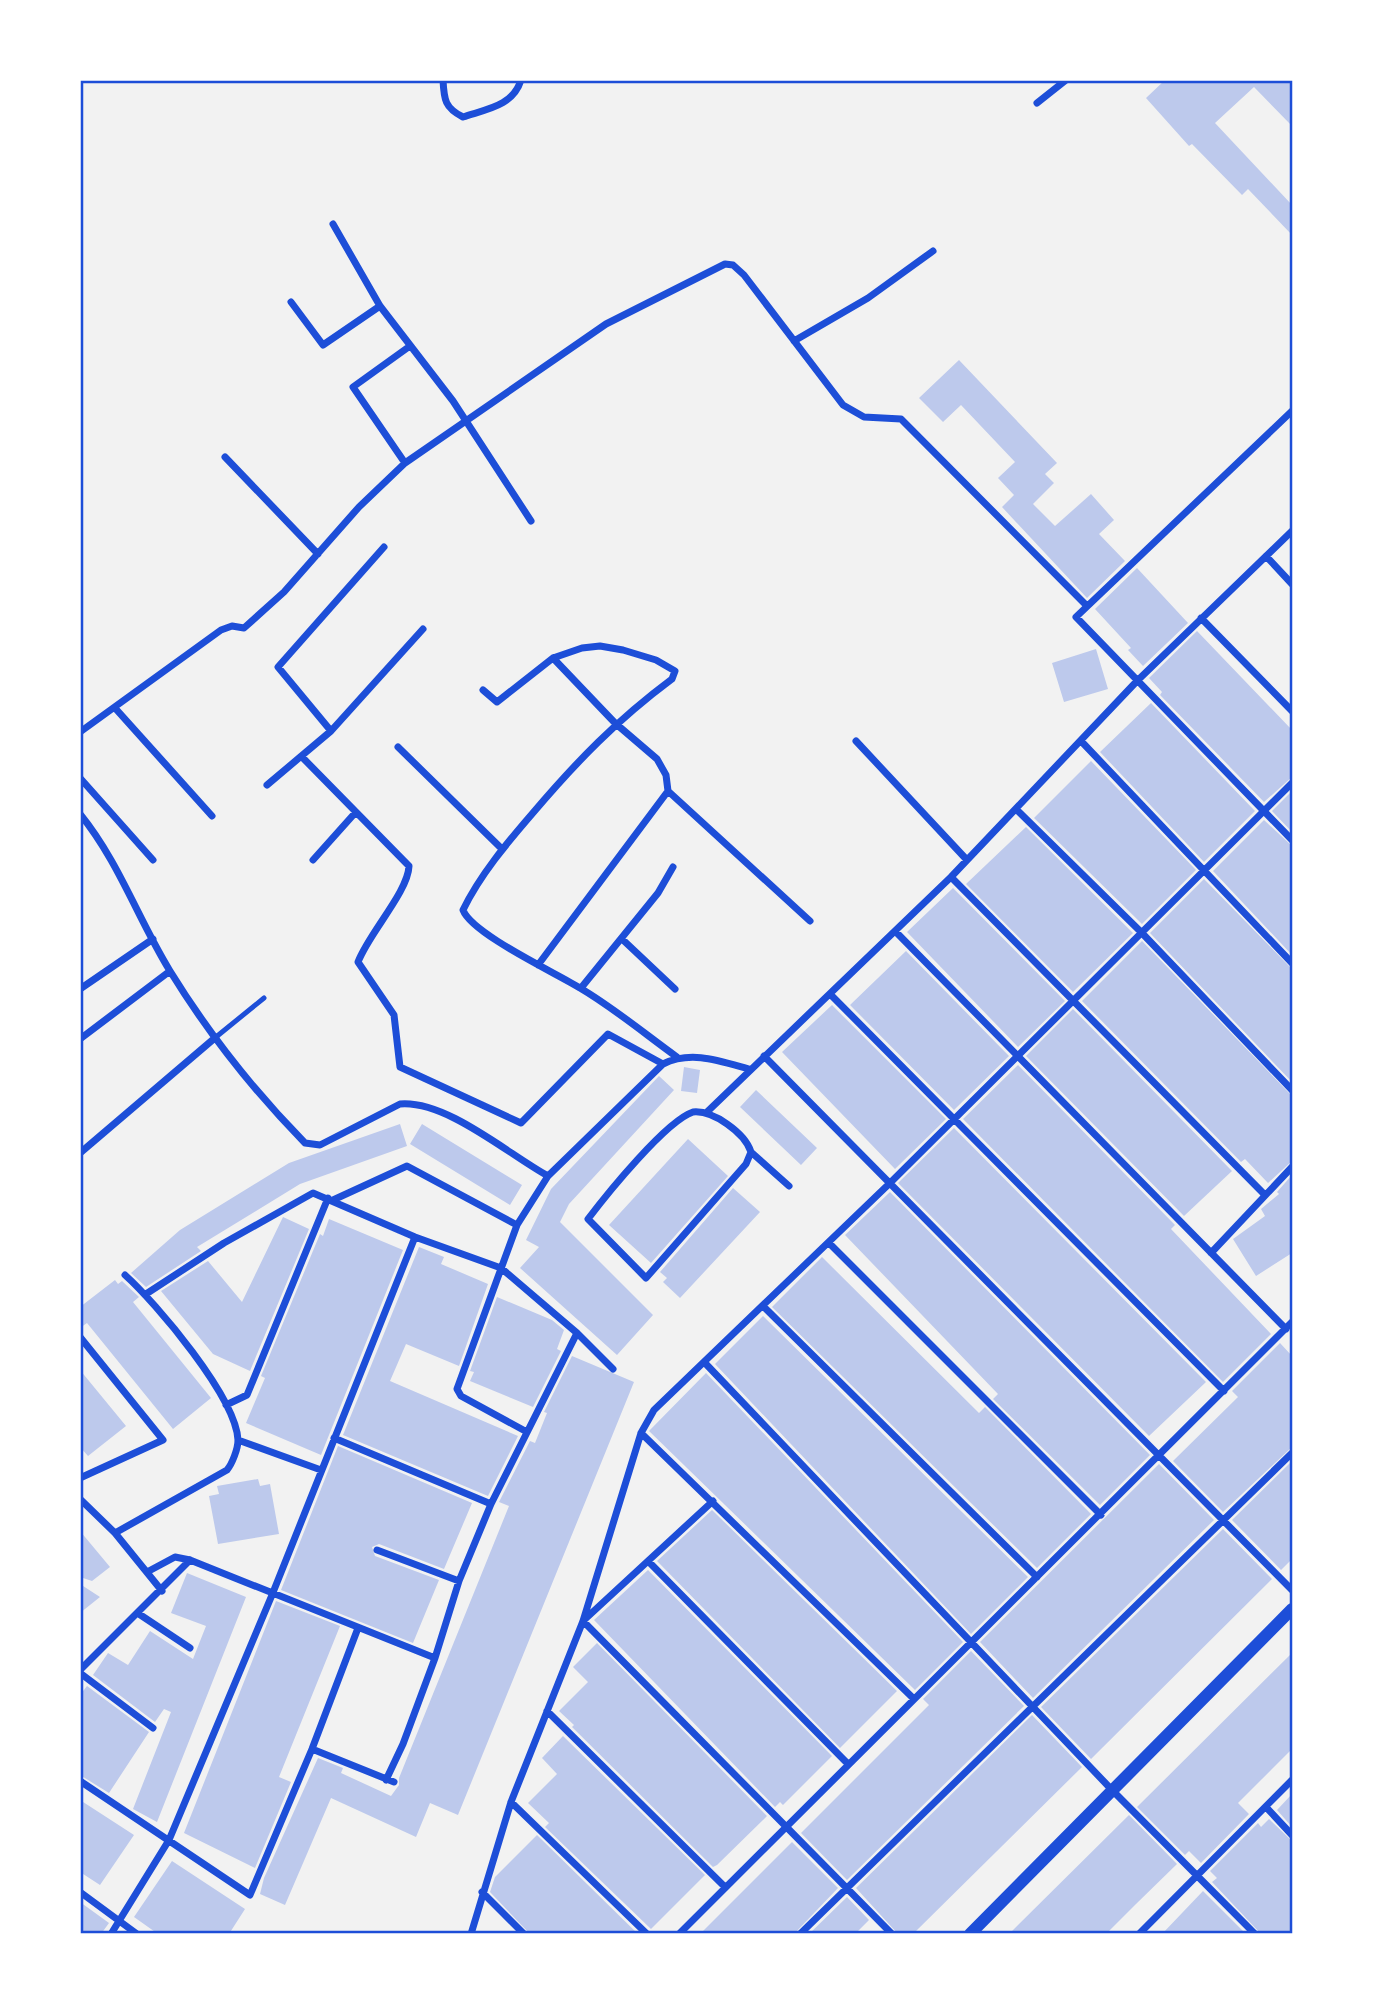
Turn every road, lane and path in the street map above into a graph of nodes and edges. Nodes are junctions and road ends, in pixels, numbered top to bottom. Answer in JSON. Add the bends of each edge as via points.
{"nodes":[{"id":1,"x":443,"y":80,"type":"edge"},
{"id":2,"x":521,"y":80,"type":"edge"},
{"id":3,"x":1066,"y":80,"type":"edge"},
{"id":4,"x":1037,"y":103,"type":"dead end"},
{"id":5,"x":333,"y":224,"type":"dead end"},
{"id":6,"x":933,"y":251,"type":"dead end"},
{"id":7,"x":291,"y":302,"type":"dead end"},
{"id":8,"x":380,"y":306,"type":"junction"},
{"id":9,"x":794,"y":341,"type":"junction"},
{"id":10,"x":410,"y":346,"type":"junction"},
{"id":11,"x":1293,"y":411,"type":"edge"},
{"id":12,"x":466,"y":421,"type":"junction"},
{"id":13,"x":225,"y":457,"type":"dead end"},
{"id":14,"x":405,"y":463,"type":"junction"},
{"id":15,"x":531,"y":520,"type":"dead end"},
{"id":16,"x":1293,"y":531,"type":"edge"},
{"id":17,"x":384,"y":547,"type":"dead end"},
{"id":18,"x":318,"y":554,"type":"junction"},
{"id":19,"x":1266,"y":556,"type":"junction"},
{"id":20,"x":1293,"y":584,"type":"edge"},
{"id":21,"x":1086,"y":605,"type":"junction"},
{"id":22,"x":1202,"y":618,"type":"junction"},
{"id":23,"x":423,"y":629,"type":"dead end"},
{"id":24,"x":553,"y":658,"type":"junction"},
{"id":25,"x":1137,"y":681,"type":"junction"},
{"id":26,"x":483,"y":690,"type":"dead end"},
{"id":27,"x":115,"y":708,"type":"junction"},
{"id":28,"x":1293,"y":710,"type":"edge"},
{"id":29,"x":615,"y":723,"type":"junction"},
{"id":30,"x":331,"y":731,"type":"junction"},
{"id":31,"x":80,"y":732,"type":"edge"},
{"id":32,"x":856,"y":741,"type":"dead end"},
{"id":33,"x":1081,"y":741,"type":"junction"},
{"id":34,"x":398,"y":747,"type":"dead end"},
{"id":35,"x":302,"y":757,"type":"junction"},
{"id":36,"x":80,"y":778,"type":"edge"},
{"id":37,"x":1293,"y":783,"type":"edge"},
{"id":38,"x":267,"y":785,"type":"dead end"},
{"id":39,"x":668,"y":791,"type":"junction"},
{"id":40,"x":1017,"y":810,"type":"junction"},
{"id":41,"x":1264,"y":811,"type":"junction"},
{"id":42,"x":355,"y":813,"type":"junction"},
{"id":43,"x":80,"y":814,"type":"edge"},
{"id":44,"x":212,"y":816,"type":"dead end"},
{"id":45,"x":1293,"y":840,"type":"edge"},
{"id":46,"x":502,"y":849,"type":"junction"},
{"id":47,"x":153,"y":860,"type":"dead end"},
{"id":48,"x":313,"y":860,"type":"dead end"},
{"id":49,"x":967,"y":860,"type":"junction"},
{"id":50,"x":673,"y":867,"type":"dead end"},
{"id":51,"x":1204,"y":870,"type":"junction"},
{"id":52,"x":951,"y":877,"type":"junction"},
{"id":53,"x":810,"y":921,"type":"dead end"},
{"id":54,"x":895,"y":931,"type":"junction"},
{"id":55,"x":1141,"y":932,"type":"junction"},
{"id":56,"x":153,"y":939,"type":"junction"},
{"id":57,"x":622,"y":939,"type":"junction"},
{"id":58,"x":1293,"y":963,"type":"edge"},
{"id":59,"x":538,"y":965,"type":"junction"},
{"id":60,"x":170,"y":971,"type":"junction"},
{"id":61,"x":581,"y":988,"type":"junction"},
{"id":62,"x":80,"y":989,"type":"edge"},
{"id":63,"x":676,"y":989,"type":"dead end"},
{"id":64,"x":830,"y":994,"type":"junction"},
{"id":65,"x":264,"y":998,"type":"dead end"},
{"id":66,"x":1072,"y":1000,"type":"junction"},
{"id":67,"x":216,"y":1037,"type":"junction"},
{"id":68,"x":80,"y":1039,"type":"edge"},
{"id":69,"x":1017,"y":1055,"type":"junction"},
{"id":70,"x":764,"y":1056,"type":"junction"},
{"id":71,"x":677,"y":1057,"type":"junction"},
{"id":72,"x":663,"y":1064,"type":"junction"},
{"id":73,"x":750,"y":1069,"type":"junction"},
{"id":74,"x":1293,"y":1090,"type":"edge"},
{"id":75,"x":706,"y":1112,"type":"junction"},
{"id":76,"x":953,"y":1120,"type":"junction"},
{"id":77,"x":751,"y":1152,"type":"junction"},
{"id":78,"x":80,"y":1153,"type":"edge"},
{"id":79,"x":1293,"y":1167,"type":"edge"},
{"id":80,"x":548,"y":1176,"type":"junction"},
{"id":81,"x":890,"y":1183,"type":"junction"},
{"id":82,"x":789,"y":1186,"type":"dead end"},
{"id":83,"x":1264,"y":1194,"type":"junction"},
{"id":84,"x":330,"y":1199,"type":"junction"},
{"id":85,"x":517,"y":1225,"type":"junction"},
{"id":86,"x":415,"y":1237,"type":"junction"},
{"id":87,"x":829,"y":1243,"type":"junction"},
{"id":88,"x":1211,"y":1252,"type":"junction"},
{"id":89,"x":501,"y":1268,"type":"junction"},
{"id":90,"x":125,"y":1275,"type":"dead end"},
{"id":91,"x":146,"y":1294,"type":"junction"},
{"id":92,"x":764,"y":1307,"type":"junction"},
{"id":93,"x":1293,"y":1322,"type":"edge"},
{"id":94,"x":1286,"y":1329,"type":"junction"},
{"id":95,"x":577,"y":1333,"type":"junction"},
{"id":96,"x":80,"y":1337,"type":"edge"},
{"id":97,"x":705,"y":1363,"type":"junction"},
{"id":98,"x":613,"y":1369,"type":"dead end"},
{"id":99,"x":1224,"y":1391,"type":"junction"},
{"id":100,"x":226,"y":1405,"type":"junction"},
{"id":101,"x":527,"y":1432,"type":"junction"},
{"id":102,"x":641,"y":1433,"type":"junction"},
{"id":103,"x":334,"y":1438,"type":"junction"},
{"id":104,"x":238,"y":1440,"type":"junction"},
{"id":105,"x":1293,"y":1453,"type":"edge"},
{"id":106,"x":1160,"y":1457,"type":"junction"},
{"id":107,"x":321,"y":1470,"type":"junction"},
{"id":108,"x":82,"y":1477,"type":"edge"},
{"id":109,"x":80,"y":1499,"type":"edge"},
{"id":110,"x":713,"y":1501,"type":"junction"},
{"id":111,"x":491,"y":1504,"type":"junction"},
{"id":112,"x":1101,"y":1515,"type":"junction"},
{"id":113,"x":1224,"y":1521,"type":"junction"},
{"id":114,"x":115,"y":1533,"type":"junction"},
{"id":115,"x":377,"y":1550,"type":"dead end"},
{"id":116,"x":190,"y":1560,"type":"junction"},
{"id":117,"x":649,"y":1562,"type":"junction"},
{"id":118,"x":147,"y":1572,"type":"junction"},
{"id":119,"x":1037,"y":1577,"type":"junction"},
{"id":120,"x":459,"y":1581,"type":"junction"},
{"id":121,"x":1293,"y":1590,"type":"edge"},
{"id":122,"x":162,"y":1591,"type":"junction"},
{"id":123,"x":272,"y":1595,"type":"junction"},
{"id":124,"x":1293,"y":1609,"type":"edge"},
{"id":125,"x":139,"y":1614,"type":"junction"},
{"id":126,"x":583,"y":1621,"type":"junction"},
{"id":127,"x":358,"y":1628,"type":"junction"},
{"id":128,"x":971,"y":1642,"type":"junction"},
{"id":129,"x":190,"y":1648,"type":"dead end"},
{"id":130,"x":435,"y":1658,"type":"junction"},
{"id":131,"x":80,"y":1671,"type":"edge"},
{"id":132,"x":914,"y":1699,"type":"junction"},
{"id":133,"x":1034,"y":1708,"type":"junction"},
{"id":134,"x":547,"y":1711,"type":"junction"},
{"id":135,"x":153,"y":1728,"type":"dead end"},
{"id":136,"x":312,"y":1749,"type":"junction"},
{"id":137,"x":849,"y":1764,"type":"junction"},
{"id":138,"x":1293,"y":1780,"type":"edge"},
{"id":139,"x":80,"y":1781,"type":"edge"},
{"id":140,"x":1112,"y":1790,"type":"junction"},
{"id":141,"x":511,"y":1802,"type":"junction"},
{"id":142,"x":1266,"y":1807,"type":"junction"},
{"id":143,"x":786,"y":1826,"type":"junction"},
{"id":144,"x":1293,"y":1835,"type":"edge"},
{"id":145,"x":169,"y":1840,"type":"junction"},
{"id":146,"x":1197,"y":1875,"type":"junction"},
{"id":147,"x":726,"y":1887,"type":"junction"},
{"id":148,"x":846,"y":1887,"type":"junction"},
{"id":149,"x":80,"y":1892,"type":"edge"},
{"id":150,"x":482,"y":1892,"type":"junction"},
{"id":151,"x":120,"y":1921,"type":"junction"},
{"id":152,"x":1140,"y":1933,"type":"edge"},
{"id":153,"x":111,"y":1934,"type":"edge"},
{"id":154,"x":137,"y":1934,"type":"edge"},
{"id":155,"x":471,"y":1934,"type":"edge"},
{"id":156,"x":524,"y":1934,"type":"edge"},
{"id":157,"x":647,"y":1934,"type":"edge"},
{"id":158,"x":679,"y":1934,"type":"edge"},
{"id":159,"x":800,"y":1934,"type":"edge"},
{"id":160,"x":892,"y":1934,"type":"edge"},
{"id":161,"x":970,"y":1934,"type":"edge"},
{"id":162,"x":1255,"y":1934,"type":"edge"}],
"edges":[{"from":1,"to":2,"type":"street","via":[[444,101],[450,111],[463,117],[508,102]]},
{"from":3,"to":4,"type":"street"},
{"from":5,"to":8,"type":"street"},
{"from":6,"to":9,"type":"street","via":[[868,298]]},
{"from":7,"to":8,"type":"street","via":[[323,345]]},
{"from":8,"to":10,"type":"street"},
{"from":9,"to":12,"type":"street","via":[[739,268],[725,264],[606,324]]},
{"from":9,"to":21,"type":"street","via":[[843,405],[863,418],[901,419]]},
{"from":10,"to":12,"type":"street"},
{"from":10,"to":14,"type":"street","via":[[353,387]]},
{"from":11,"to":21,"type":"street"},
{"from":12,"to":14,"type":"street"},
{"from":12,"to":15,"type":"street"},
{"from":13,"to":18,"type":"street"},
{"from":14,"to":18,"type":"street"},
{"from":16,"to":19,"type":"street"},
{"from":17,"to":30,"type":"street","via":[[278,667]]},
{"from":18,"to":27,"type":"street","via":[[244,628],[221,630]]},
{"from":19,"to":20,"type":"street"},
{"from":19,"to":22,"type":"street"},
{"from":21,"to":25,"type":"street","via":[[1077,620]]},
{"from":22,"to":25,"type":"street"},
{"from":22,"to":28,"type":"street"},
{"from":23,"to":30,"type":"street"},
{"from":24,"to":26,"type":"street","via":[[502,700],[494,701]]},
{"from":24,"to":29,"type":"street"},
{"from":24,"to":29,"type":"street","via":[[600,646],[672,667],[672,678]]},
{"from":25,"to":33,"type":"street"},
{"from":25,"to":41,"type":"street"},
{"from":27,"to":31,"type":"street"},
{"from":27,"to":44,"type":"street"},
{"from":29,"to":39,"type":"street","via":[[660,763]]},
{"from":29,"to":46,"type":"street"},
{"from":30,"to":35,"type":"street"},
{"from":32,"to":49,"type":"street"},
{"from":33,"to":40,"type":"street"},
{"from":33,"to":51,"type":"street"},
{"from":34,"to":46,"type":"street"},
{"from":35,"to":38,"type":"street"},
{"from":35,"to":42,"type":"street"},
{"from":36,"to":47,"type":"street"},
{"from":37,"to":41,"type":"street"},
{"from":39,"to":53,"type":"street"},
{"from":39,"to":59,"type":"street"},
{"from":40,"to":49,"type":"street"},
{"from":40,"to":55,"type":"street"},
{"from":41,"to":45,"type":"street"},
{"from":41,"to":51,"type":"street"},
{"from":42,"to":48,"type":"street"},
{"from":42,"to":72,"type":"street","via":[[410,866],[409,876],[358,962],[394,1015],[400,1067],[522,1123],[608,1034]]},
{"from":43,"to":56,"type":"street","via":[[114,860]]},
{"from":46,"to":59,"type":"street","via":[[464,914]]},
{"from":49,"to":52,"type":"street"},
{"from":50,"to":57,"type":"street","via":[[659,893]]},
{"from":51,"to":55,"type":"street"},
{"from":51,"to":58,"type":"street"},
{"from":52,"to":54,"type":"street"},
{"from":52,"to":66,"type":"street"},
{"from":54,"to":64,"type":"street"},
{"from":54,"to":69,"type":"street"},
{"from":55,"to":66,"type":"street"},
{"from":55,"to":74,"type":"street"},
{"from":56,"to":60,"type":"street"},
{"from":56,"to":62,"type":"street"},
{"from":57,"to":61,"type":"street"},
{"from":57,"to":63,"type":"street"},
{"from":59,"to":61,"type":"street"},
{"from":60,"to":67,"type":"street"},
{"from":60,"to":68,"type":"street"},
{"from":61,"to":71,"type":"street"},
{"from":64,"to":70,"type":"street"},
{"from":64,"to":76,"type":"street"},
{"from":65,"to":67,"type":"lane"},
{"from":66,"to":69,"type":"street"},
{"from":66,"to":83,"type":"street"},
{"from":67,"to":78,"type":"street"},
{"from":67,"to":80,"type":"street","via":[[309,1146],[320,1145],[400,1104],[412,1103],[443,1112]]},
{"from":69,"to":76,"type":"street"},
{"from":69,"to":88,"type":"street"},
{"from":70,"to":73,"type":"street"},
{"from":70,"to":81,"type":"street"},
{"from":71,"to":72,"type":"street"},
{"from":71,"to":73,"type":"street"},
{"from":72,"to":80,"type":"street"},
{"from":73,"to":75,"type":"street"},
{"from":75,"to":77,"type":"street","via":[[743,1137]]},
{"from":75,"to":77,"type":"street","via":[[693,1112],[676,1121],[588,1219],[645,1278],[746,1164]]},
{"from":76,"to":81,"type":"street"},
{"from":76,"to":99,"type":"street"},
{"from":77,"to":82,"type":"street"},
{"from":79,"to":83,"type":"street"},
{"from":80,"to":85,"type":"street"},
{"from":81,"to":87,"type":"street"},
{"from":81,"to":106,"type":"street"},
{"from":83,"to":88,"type":"street"},
{"from":84,"to":85,"type":"street","via":[[407,1166]]},
{"from":84,"to":86,"type":"street"},
{"from":84,"to":91,"type":"street","via":[[308,1194]]},
{"from":84,"to":100,"type":"street","via":[[247,1395]]},
{"from":85,"to":89,"type":"street"},
{"from":86,"to":89,"type":"street"},
{"from":86,"to":103,"type":"street"},
{"from":87,"to":92,"type":"street"},
{"from":87,"to":112,"type":"street"},
{"from":88,"to":94,"type":"street"},
{"from":89,"to":95,"type":"street"},
{"from":89,"to":101,"type":"street","via":[[457,1389],[461,1396]]},
{"from":90,"to":91,"type":"street"},
{"from":91,"to":100,"type":"street","via":[[208,1374]]},
{"from":92,"to":97,"type":"street"},
{"from":92,"to":119,"type":"street"},
{"from":93,"to":94,"type":"street"},
{"from":94,"to":99,"type":"street"},
{"from":95,"to":98,"type":"street"},
{"from":95,"to":101,"type":"street"},
{"from":96,"to":108,"type":"street","via":[[163,1440]]},
{"from":97,"to":102,"type":"street","via":[[666,1396]]},
{"from":97,"to":128,"type":"street"},
{"from":99,"to":106,"type":"street"},
{"from":100,"to":104,"type":"street"},
{"from":101,"to":111,"type":"street"},
{"from":102,"to":110,"type":"street"},
{"from":102,"to":126,"type":"street"},
{"from":103,"to":107,"type":"street"},
{"from":103,"to":111,"type":"street"},
{"from":104,"to":107,"type":"street"},
{"from":104,"to":114,"type":"street","via":[[231,1465],[222,1474]]},
{"from":105,"to":113,"type":"street"},
{"from":106,"to":112,"type":"street"},
{"from":106,"to":113,"type":"street"},
{"from":107,"to":123,"type":"street"},
{"from":109,"to":114,"type":"street"},
{"from":110,"to":117,"type":"street"},
{"from":110,"to":132,"type":"street"},
{"from":111,"to":120,"type":"street"},
{"from":112,"to":119,"type":"street"},
{"from":113,"to":121,"type":"street"},
{"from":113,"to":133,"type":"street"},
{"from":114,"to":118,"type":"street"},
{"from":115,"to":120,"type":"street"},
{"from":116,"to":118,"type":"street","via":[[175,1557]]},
{"from":116,"to":122,"type":"street"},
{"from":116,"to":123,"type":"street"},
{"from":117,"to":126,"type":"street"},
{"from":117,"to":137,"type":"street"},
{"from":118,"to":122,"type":"street"},
{"from":119,"to":128,"type":"street"},
{"from":120,"to":130,"type":"street"},
{"from":122,"to":125,"type":"street"},
{"from":123,"to":127,"type":"street"},
{"from":123,"to":145,"type":"street"},
{"from":124,"to":140,"type":"street"},
{"from":125,"to":129,"type":"street"},
{"from":125,"to":131,"type":"street"},
{"from":126,"to":134,"type":"street"},
{"from":126,"to":143,"type":"street"},
{"from":127,"to":130,"type":"street"},
{"from":127,"to":136,"type":"street"},
{"from":128,"to":132,"type":"street"},
{"from":128,"to":133,"type":"street"},
{"from":130,"to":136,"type":"street","via":[[390,1781]]},
{"from":131,"to":135,"type":"street"},
{"from":132,"to":137,"type":"street"},
{"from":133,"to":140,"type":"street"},
{"from":133,"to":148,"type":"street"},
{"from":134,"to":141,"type":"street"},
{"from":134,"to":147,"type":"street"},
{"from":136,"to":145,"type":"street","via":[[250,1895]]},
{"from":137,"to":143,"type":"street"},
{"from":138,"to":142,"type":"street"},
{"from":139,"to":145,"type":"street"},
{"from":140,"to":146,"type":"street"},
{"from":140,"to":161,"type":"street"},
{"from":141,"to":150,"type":"street"},
{"from":141,"to":157,"type":"street"},
{"from":142,"to":144,"type":"street"},
{"from":142,"to":146,"type":"street"},
{"from":143,"to":147,"type":"street"},
{"from":143,"to":148,"type":"street"},
{"from":145,"to":151,"type":"street"},
{"from":146,"to":152,"type":"street"},
{"from":146,"to":162,"type":"street"},
{"from":147,"to":158,"type":"street"},
{"from":148,"to":159,"type":"street"},
{"from":148,"to":160,"type":"street"},
{"from":149,"to":151,"type":"street"},
{"from":150,"to":155,"type":"street"},
{"from":150,"to":156,"type":"street"},
{"from":151,"to":153,"type":"street"},
{"from":151,"to":154,"type":"street"}]}
